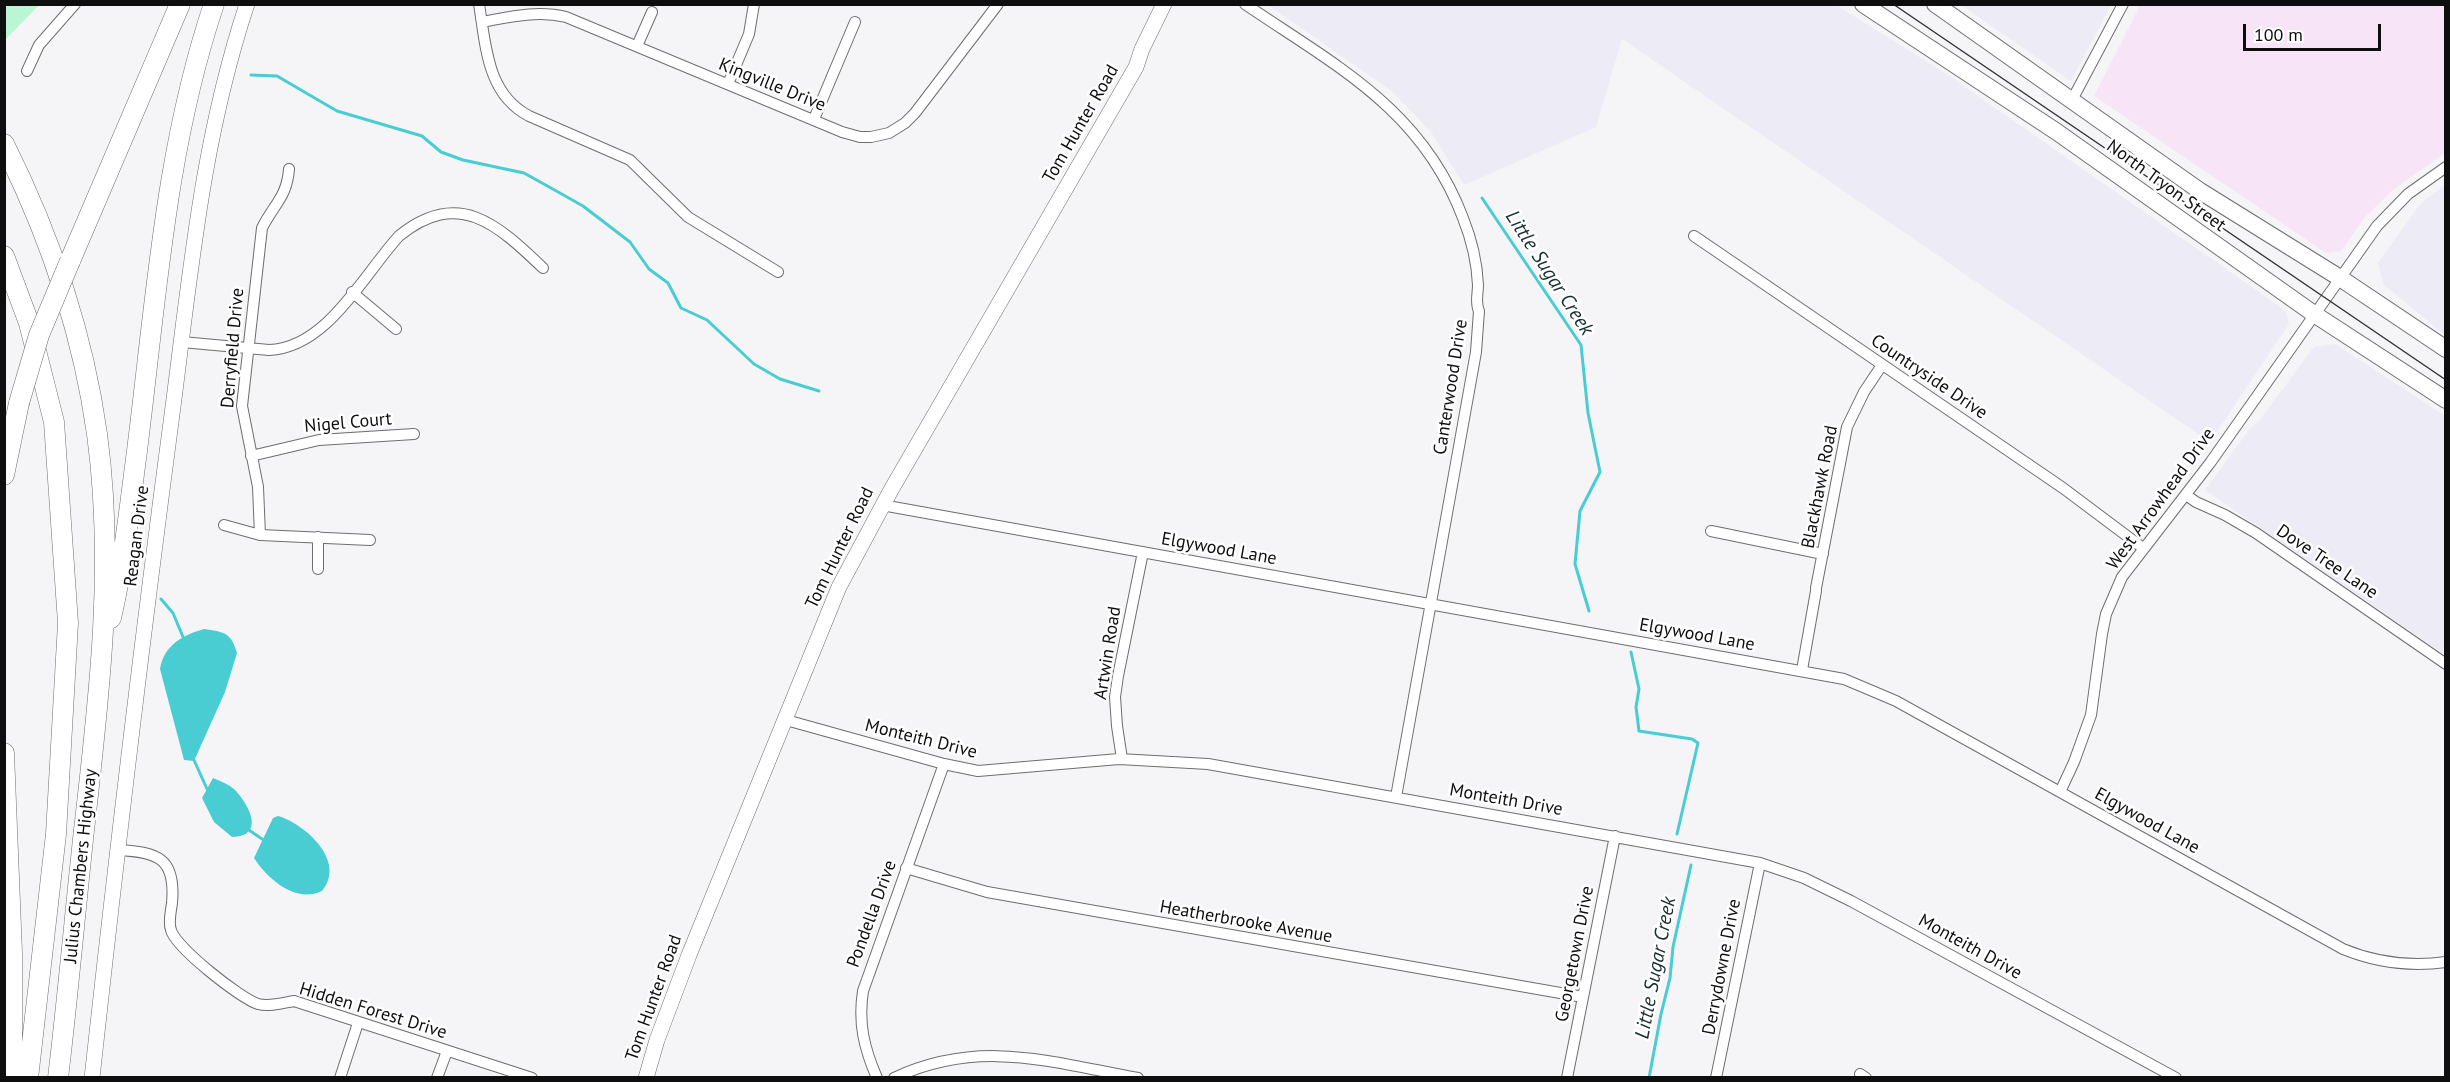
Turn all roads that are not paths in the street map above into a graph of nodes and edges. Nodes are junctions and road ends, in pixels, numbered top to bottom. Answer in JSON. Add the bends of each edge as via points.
{"nodes":[{"id":1,"x":75,"y":4,"type":"edge"},
{"id":2,"x":180,"y":4,"type":"edge"},
{"id":3,"x":214,"y":4,"type":"edge"},
{"id":4,"x":247,"y":4,"type":"edge"},
{"id":5,"x":479,"y":4,"type":"edge"},
{"id":6,"x":754,"y":4,"type":"edge"},
{"id":7,"x":998,"y":4,"type":"edge"},
{"id":8,"x":1164,"y":4,"type":"edge"},
{"id":9,"x":1176,"y":4,"type":"edge"},
{"id":10,"x":1245,"y":4,"type":"edge"},
{"id":11,"x":1863,"y":4,"type":"edge"},
{"id":12,"x":1935,"y":4,"type":"edge"},
{"id":13,"x":2123,"y":4,"type":"edge"},
{"id":14,"x":652,"y":12,"type":"dead end"},
{"id":15,"x":482,"y":22,"type":"junction"},
{"id":16,"x":855,"y":22,"type":"dead end"},
{"id":17,"x":636,"y":46,"type":"junction"},
{"id":18,"x":1136,"y":67,"type":"junction"},
{"id":19,"x":27,"y":71,"type":"dead end"},
{"id":20,"x":728,"y":84,"type":"junction"},
{"id":21,"x":2072,"y":100,"type":"junction"},
{"id":22,"x":814,"y":119,"type":"junction"},
{"id":23,"x":4,"y":144,"type":"edge"},
{"id":24,"x":2445,"y":167,"type":"edge"},
{"id":25,"x":289,"y":169,"type":"dead end"},
{"id":26,"x":1694,"y":236,"type":"dead end"},
{"id":27,"x":4,"y":256,"type":"edge"},
{"id":28,"x":543,"y":268,"type":"dead end"},
{"id":29,"x":778,"y":272,"type":"dead end"},
{"id":30,"x":2340,"y":278,"type":"junction"},
{"id":31,"x":352,"y":292,"type":"junction"},
{"id":32,"x":2314,"y":314,"type":"junction"},
{"id":33,"x":396,"y":329,"type":"dead end"},
{"id":34,"x":182,"y":342,"type":"junction"},
{"id":35,"x":249,"y":349,"type":"junction"},
{"id":36,"x":2445,"y":349,"type":"edge"},
{"id":37,"x":1882,"y":365,"type":"junction"},
{"id":38,"x":2445,"y":400,"type":"edge"},
{"id":39,"x":414,"y":434,"type":"dead end"},
{"id":40,"x":251,"y":456,"type":"junction"},
{"id":41,"x":4,"y":475,"type":"edge"},
{"id":42,"x":2186,"y":495,"type":"junction"},
{"id":43,"x":882,"y":505,"type":"junction"},
{"id":44,"x":224,"y":525,"type":"dead end"},
{"id":45,"x":1712,"y":531,"type":"dead end"},
{"id":46,"x":260,"y":535,"type":"junction"},
{"id":47,"x":318,"y":537,"type":"junction"},
{"id":48,"x":370,"y":540,"type":"dead end"},
{"id":49,"x":2144,"y":548,"type":"junction"},
{"id":50,"x":1143,"y":552,"type":"junction"},
{"id":51,"x":1823,"y":554,"type":"junction"},
{"id":52,"x":318,"y":569,"type":"dead end"},
{"id":53,"x":1431,"y":604,"type":"junction"},
{"id":54,"x":102,"y":655,"type":"junction"},
{"id":55,"x":2445,"y":664,"type":"edge"},
{"id":56,"x":1802,"y":670,"type":"junction"},
{"id":57,"x":786,"y":720,"type":"junction"},
{"id":58,"x":4,"y":753,"type":"edge"},
{"id":59,"x":1122,"y":759,"type":"junction"},
{"id":60,"x":944,"y":764,"type":"junction"},
{"id":61,"x":2060,"y":792,"type":"junction"},
{"id":62,"x":1396,"y":797,"type":"junction"},
{"id":63,"x":1615,"y":836,"type":"junction"},
{"id":64,"x":118,"y":850,"type":"junction"},
{"id":65,"x":1760,"y":863,"type":"junction"},
{"id":66,"x":906,"y":868,"type":"junction"},
{"id":67,"x":2445,"y":962,"type":"edge"},
{"id":68,"x":1583,"y":998,"type":"junction"},
{"id":69,"x":358,"y":1023,"type":"junction"},
{"id":70,"x":447,"y":1051,"type":"junction"},
{"id":71,"x":2161,"y":1074,"type":"edge"},
{"id":72,"x":12,"y":1077,"type":"edge"},
{"id":73,"x":28,"y":1077,"type":"edge"},
{"id":74,"x":58,"y":1077,"type":"edge"},
{"id":75,"x":92,"y":1077,"type":"edge"},
{"id":76,"x":340,"y":1077,"type":"edge"},
{"id":77,"x":437,"y":1077,"type":"edge"},
{"id":78,"x":532,"y":1077,"type":"edge"},
{"id":79,"x":646,"y":1077,"type":"edge"},
{"id":80,"x":878,"y":1077,"type":"edge"},
{"id":81,"x":894,"y":1077,"type":"edge"},
{"id":82,"x":1138,"y":1077,"type":"edge"},
{"id":83,"x":1567,"y":1077,"type":"edge"},
{"id":84,"x":1716,"y":1077,"type":"edge"},
{"id":85,"x":2176,"y":1077,"type":"edge"}],
"edges":[{"from":1,"to":19,"type":"street","via":[[39,45]]},
{"from":2,"to":41,"type":"highway","bridge":true,"via":[[39,335]]},
{"from":3,"to":54,"type":"highway","via":[[193,75],[171,181],[125,546]]},
{"from":4,"to":34,"type":"street","name":"Reagan Drive","via":[[207,152]]},
{"from":5,"to":15,"type":"street"},
{"from":6,"to":20,"type":"street","via":[[750,34]]},
{"from":7,"to":22,"type":"street","name":"Kingville Drive","via":[[915,114],[897,129],[879,136],[860,137]]},
{"from":8,"to":18,"type":"street","name":"Tom Hunter Road"},
{"from":9,"to":18,"type":"street","name":"Tom Hunter Road","via":[[1148,54]]},
{"from":10,"to":53,"type":"street","name":"Canterwood Drive","via":[[1391,107],[1439,167],[1464,221],[1478,285],[1478,339]]},
{"from":11,"to":32,"type":"main road","name":"North Tryon Street","via":[[2057,132]]},
{"from":12,"to":21,"type":"main road","name":"North Tryon Street"},
{"from":13,"to":21,"type":"street"},
{"from":14,"to":17,"type":"street"},
{"from":15,"to":17,"type":"street","name":"Kingville Drive","via":[[550,13]]},
{"from":15,"to":29,"type":"street","via":[[493,78],[515,108],[630,160],[688,217]]},
{"from":16,"to":22,"type":"street"},
{"from":17,"to":20,"type":"street","name":"Kingville Drive"},
{"from":18,"to":43,"type":"street","name":"Tom Hunter Road"},
{"from":20,"to":22,"type":"street","name":"Kingville Drive"},
{"from":21,"to":30,"type":"main road","name":"North Tryon Street","via":[[2200,191]]},
{"from":23,"to":54,"type":"highway","via":[[57,271],[89,390],[102,492]]},
{"from":24,"to":30,"type":"street","name":"West Arrowhead Drive","via":[[2387,215]]},
{"from":25,"to":35,"type":"street","name":"Derryfield Drive","via":[[285,192],[262,228]]},
{"from":26,"to":37,"type":"street","name":"Countryside Drive"},
{"from":27,"to":73,"type":"highway","via":[[29,323],[54,422],[68,623],[56,834]]},
{"from":28,"to":31,"type":"street","via":[[499,228],[467,214],[443,213],[419,221],[399,236]]},
{"from":30,"to":32,"type":"street","name":"West Arrowhead Drive"},
{"from":30,"to":36,"type":"main road","name":"North Tryon Street"},
{"from":31,"to":33,"type":"street"},
{"from":31,"to":35,"type":"street","via":[[321,328],[304,341],[281,350]]},
{"from":32,"to":38,"type":"main road","name":"North Tryon Street"},
{"from":32,"to":42,"type":"street","name":"West Arrowhead Drive"},
{"from":34,"to":35,"type":"street"},
{"from":34,"to":64,"type":"street","name":"Reagan Drive"},
{"from":35,"to":40,"type":"street","name":"Derryfield Drive","via":[[242,406]]},
{"from":37,"to":49,"type":"street","name":"Countryside Drive"},
{"from":37,"to":51,"type":"street","name":"Blackhawk Road","via":[[1847,427]]},
{"from":39,"to":40,"type":"street","name":"Nigel Court","via":[[319,440]]},
{"from":40,"to":46,"type":"street","name":"Derryfield Drive","via":[[258,488]]},
{"from":42,"to":49,"type":"street","name":"West Arrowhead Drive"},
{"from":42,"to":55,"type":"street","name":"Dove Tree Lane","via":[[2256,533]]},
{"from":43,"to":50,"type":"street","name":"Elgywood Lane"},
{"from":43,"to":57,"type":"street","name":"Tom Hunter Road","via":[[839,587]]},
{"from":44,"to":46,"type":"street"},
{"from":45,"to":51,"type":"street"},
{"from":46,"to":47,"type":"street"},
{"from":47,"to":48,"type":"street"},
{"from":47,"to":52,"type":"street"},
{"from":49,"to":61,"type":"street","name":"West Arrowhead Drive","via":[[2122,577],[2106,614],[2091,715]]},
{"from":50,"to":53,"type":"street","name":"Elgywood Lane"},
{"from":50,"to":59,"type":"street","name":"Artwin Road","via":[[1115,697]]},
{"from":51,"to":56,"type":"street","name":"Blackhawk Road"},
{"from":53,"to":56,"type":"street","name":"Elgywood Lane"},
{"from":53,"to":62,"type":"street","name":"Canterwood Drive"},
{"from":54,"to":74,"type":"highway","name":"Julius Chambers Highway"},
{"from":56,"to":61,"type":"street","name":"Elgywood Lane","via":[[1844,679],[1884,694]]},
{"from":57,"to":60,"type":"street","name":"Monteith Drive"},
{"from":57,"to":79,"type":"street","name":"Tom Hunter Road","via":[[678,984]]},
{"from":58,"to":72,"type":"highway","via":[[12,953]]},
{"from":59,"to":60,"type":"street","name":"Monteith Drive","via":[[993,771]]},
{"from":59,"to":62,"type":"street","name":"Monteith Drive","via":[[1228,767]]},
{"from":60,"to":66,"type":"street","name":"Pondella Drive"},
{"from":61,"to":67,"type":"street","name":"Elgywood Lane","via":[[2361,957],[2390,964]]},
{"from":62,"to":63,"type":"street","name":"Monteith Drive"},
{"from":63,"to":65,"type":"street","name":"Monteith Drive"},
{"from":63,"to":68,"type":"street","name":"Georgetown Drive"},
{"from":64,"to":69,"type":"street","name":"Hidden Forest Drive","via":[[151,853],[169,867],[173,890],[170,930],[176,942],[248,1000],[268,1005],[294,1001]]},
{"from":64,"to":75,"type":"street","name":"Reagan Drive"},
{"from":65,"to":71,"type":"street","name":"Monteith Drive","via":[[1804,878],[1851,901]]},
{"from":65,"to":84,"type":"street","name":"Derrydowne Drive"},
{"from":66,"to":68,"type":"street","name":"Heatherbrooke Avenue","via":[[987,892]]},
{"from":66,"to":80,"type":"street","name":"Pondella Drive","via":[[865,983],[860,1008],[862,1037]]},
{"from":68,"to":83,"type":"street","name":"Georgetown Drive"},
{"from":69,"to":70,"type":"street","name":"Hidden Forest Drive"},
{"from":69,"to":76,"type":"street"},
{"from":70,"to":77,"type":"street"},
{"from":70,"to":78,"type":"street","name":"Hidden Forest Drive"},
{"from":71,"to":85,"type":"street","name":"Monteith Drive"},
{"from":81,"to":82,"type":"street","via":[[944,1059],[993,1055]]}]}
